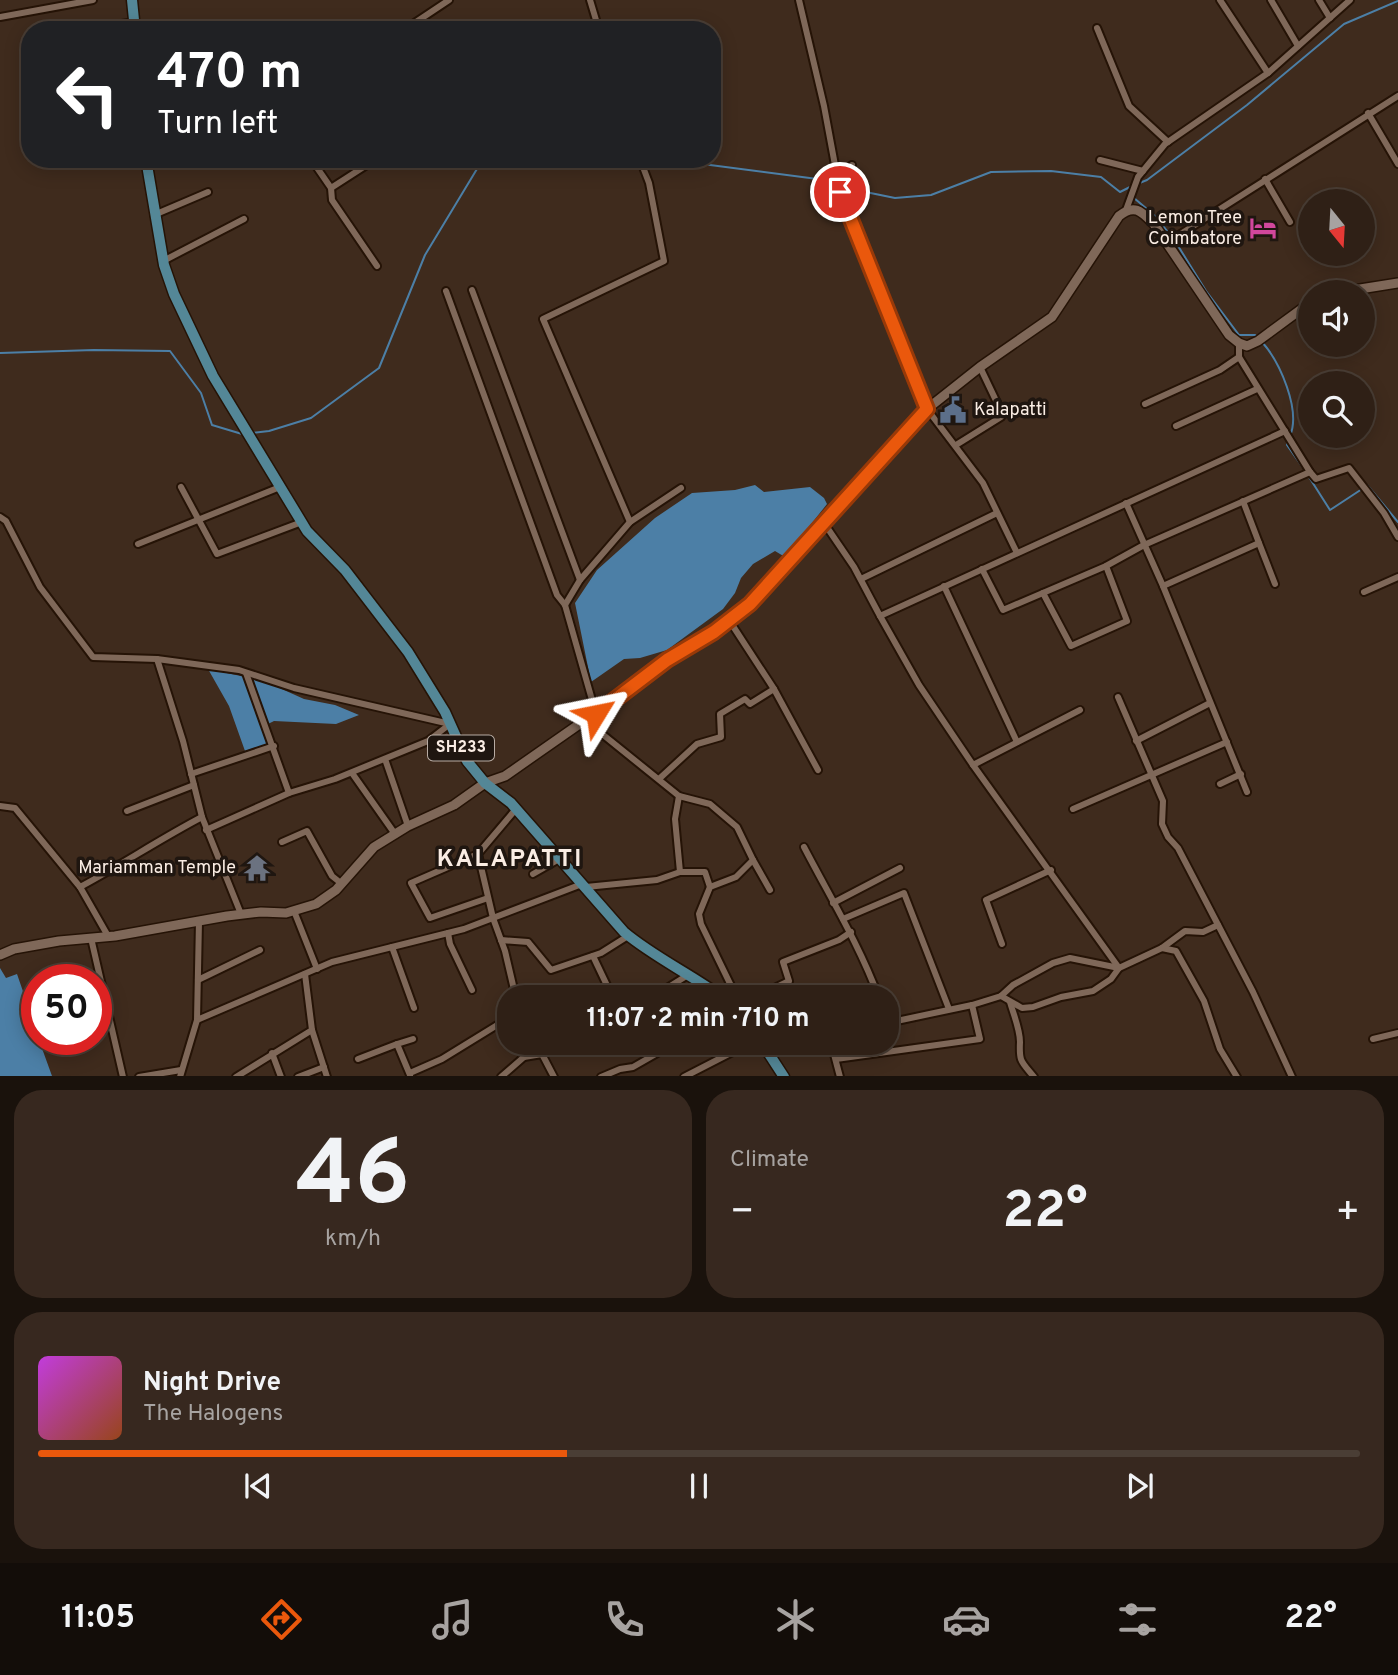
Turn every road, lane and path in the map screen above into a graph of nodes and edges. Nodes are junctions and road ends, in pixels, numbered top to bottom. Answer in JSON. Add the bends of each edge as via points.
{"nodes":[{"id":1,"x":93,"y":0,"type":"edge"},
{"id":2,"x":132,"y":0,"type":"edge"},
{"id":3,"x":449,"y":0,"type":"edge"},
{"id":4,"x":590,"y":0,"type":"edge"},
{"id":5,"x":799,"y":0,"type":"edge"},
{"id":6,"x":1220,"y":0,"type":"edge"},
{"id":7,"x":1271,"y":0,"type":"edge"},
{"id":8,"x":1319,"y":0,"type":"edge"},
{"id":9,"x":1350,"y":0,"type":"edge"},
{"id":10,"x":0,"y":17,"type":"edge"},
{"id":11,"x":1329,"y":18,"type":"junction"},
{"id":12,"x":134,"y":21,"type":"edge"},
{"id":13,"x":418,"y":21,"type":"edge"},
{"id":14,"x":596,"y":21,"type":"edge"},
{"id":15,"x":1097,"y":28,"type":"dead end"},
{"id":16,"x":1298,"y":46,"type":"junction"},
{"id":17,"x":1268,"y":74,"type":"junction"},
{"id":18,"x":1398,"y":96,"type":"edge"},
{"id":19,"x":1368,"y":113,"type":"junction"},
{"id":20,"x":1168,"y":142,"type":"junction"},
{"id":21,"x":1100,"y":160,"type":"dead end"},
{"id":22,"x":1398,"y":164,"type":"edge"},
{"id":23,"x":852,"y":165,"type":"dead end"},
{"id":24,"x":147,"y":168,"type":"edge"},
{"id":25,"x":317,"y":168,"type":"edge"},
{"id":26,"x":362,"y":168,"type":"edge"},
{"id":27,"x":643,"y":168,"type":"edge"},
{"id":28,"x":1140,"y":174,"type":"junction"},
{"id":29,"x":1265,"y":179,"type":"junction"},
{"id":30,"x":331,"y":188,"type":"junction"},
{"id":31,"x":208,"y":192,"type":"dead end"},
{"id":32,"x":840,"y":192,"type":"junction"},
{"id":33,"x":1127,"y":206,"type":"junction"},
{"id":34,"x":155,"y":215,"type":"junction"},
{"id":35,"x":244,"y":219,"type":"dead end"},
{"id":36,"x":1290,"y":222,"type":"dead end"},
{"id":37,"x":1172,"y":240,"type":"junction"},
{"id":38,"x":163,"y":261,"type":"junction"},
{"id":39,"x":377,"y":266,"type":"dead end"},
{"id":40,"x":1398,"y":283,"type":"edge"},
{"id":41,"x":1375,"y":287,"type":"edge"},
{"id":42,"x":472,"y":289,"type":"dead end"},
{"id":43,"x":446,"y":291,"type":"dead end"},
{"id":44,"x":1298,"y":311,"type":"edge"},
{"id":45,"x":1238,"y":343,"type":"junction"},
{"id":46,"x":1239,"y":357,"type":"junction"},
{"id":47,"x":980,"y":367,"type":"junction"},
{"id":48,"x":1257,"y":388,"type":"junction"},
{"id":49,"x":1145,"y":404,"type":"dead end"},
{"id":50,"x":927,"y":409,"type":"junction"},
{"id":51,"x":1176,"y":426,"type":"dead end"},
{"id":52,"x":1288,"y":436,"type":"junction"},
{"id":53,"x":956,"y":445,"type":"junction"},
{"id":54,"x":1307,"y":473,"type":"junction"},
{"id":55,"x":181,"y":487,"type":"dead end"},
{"id":56,"x":280,"y":487,"type":"junction"},
{"id":57,"x":681,"y":488,"type":"dead end"},
{"id":58,"x":1242,"y":501,"type":"junction"},
{"id":59,"x":1126,"y":503,"type":"junction"},
{"id":60,"x":997,"y":513,"type":"junction"},
{"id":61,"x":0,"y":517,"type":"edge"},
{"id":62,"x":197,"y":520,"type":"junction"},
{"id":63,"x":302,"y":522,"type":"junction"},
{"id":64,"x":630,"y":523,"type":"junction"},
{"id":65,"x":824,"y":523,"type":"junction"},
{"id":66,"x":1398,"y":537,"type":"edge"},
{"id":67,"x":1259,"y":543,"type":"junction"},
{"id":68,"x":138,"y":544,"type":"dead end"},
{"id":69,"x":1144,"y":545,"type":"junction"},
{"id":70,"x":1017,"y":553,"type":"junction"},
{"id":71,"x":1105,"y":566,"type":"junction"},
{"id":72,"x":982,"y":569,"type":"junction"},
{"id":73,"x":1398,"y":576,"type":"edge"},
{"id":74,"x":861,"y":579,"type":"junction"},
{"id":75,"x":580,"y":580,"type":"junction"},
{"id":76,"x":1275,"y":584,"type":"dead end"},
{"id":77,"x":944,"y":586,"type":"junction"},
{"id":78,"x":1163,"y":586,"type":"junction"},
{"id":79,"x":1364,"y":592,"type":"dead end"},
{"id":80,"x":1043,"y":593,"type":"junction"},
{"id":81,"x":565,"y":605,"type":"junction"},
{"id":82,"x":880,"y":616,"type":"junction"},
{"id":83,"x":729,"y":620,"type":"junction"},
{"id":84,"x":156,"y":659,"type":"junction"},
{"id":85,"x":246,"y":673,"type":"junction"},
{"id":86,"x":774,"y":689,"type":"junction"},
{"id":87,"x":1118,"y":697,"type":"dead end"},
{"id":88,"x":1210,"y":703,"type":"junction"},
{"id":89,"x":1080,"y":710,"type":"dead end"},
{"id":90,"x":596,"y":714,"type":"junction"},
{"id":91,"x":586,"y":721,"type":"junction"},
{"id":92,"x":450,"y":724,"type":"junction"},
{"id":93,"x":1136,"y":741,"type":"junction"},
{"id":94,"x":1017,"y":742,"type":"junction"},
{"id":95,"x":1227,"y":742,"type":"junction"},
{"id":96,"x":274,"y":746,"type":"junction"},
{"id":97,"x":385,"y":759,"type":"junction"},
{"id":98,"x":973,"y":765,"type":"junction"},
{"id":99,"x":818,"y":770,"type":"dead end"},
{"id":100,"x":352,"y":773,"type":"junction"},
{"id":101,"x":191,"y":774,"type":"junction"},
{"id":102,"x":1241,"y":774,"type":"junction"},
{"id":103,"x":1153,"y":776,"type":"junction"},
{"id":104,"x":659,"y":779,"type":"junction"},
{"id":105,"x":485,"y":783,"type":"junction"},
{"id":106,"x":194,"y":785,"type":"junction"},
{"id":107,"x":1220,"y":785,"type":"dead end"},
{"id":108,"x":1247,"y":792,"type":"dead end"},
{"id":109,"x":289,"y":793,"type":"junction"},
{"id":110,"x":680,"y":796,"type":"junction"},
{"id":111,"x":0,"y":806,"type":"edge"},
{"id":112,"x":516,"y":808,"type":"junction"},
{"id":113,"x":1073,"y":809,"type":"dead end"},
{"id":114,"x":127,"y":811,"type":"dead end"},
{"id":115,"x":202,"y":817,"type":"junction"},
{"id":116,"x":408,"y":826,"type":"junction"},
{"id":117,"x":206,"y":830,"type":"junction"},
{"id":118,"x":395,"y":834,"type":"junction"},
{"id":119,"x":282,"y":842,"type":"dead end"},
{"id":120,"x":804,"y":847,"type":"dead end"},
{"id":121,"x":478,"y":854,"type":"junction"},
{"id":122,"x":561,"y":858,"type":"junction"},
{"id":123,"x":753,"y":860,"type":"junction"},
{"id":124,"x":900,"y":869,"type":"dead end"},
{"id":125,"x":1051,"y":870,"type":"junction"},
{"id":126,"x":680,"y":872,"type":"junction"},
{"id":127,"x":533,"y":874,"type":"dead end"},
{"id":128,"x":342,"y":884,"type":"junction"},
{"id":129,"x":584,"y":885,"type":"junction"},
{"id":130,"x":80,"y":887,"type":"junction"},
{"id":131,"x":710,"y":887,"type":"junction"},
{"id":132,"x":770,"y":890,"type":"dead end"},
{"id":133,"x":488,"y":898,"type":"junction"},
{"id":134,"x":833,"y":903,"type":"junction"},
{"id":135,"x":294,"y":911,"type":"junction"},
{"id":136,"x":241,"y":914,"type":"junction"},
{"id":137,"x":493,"y":918,"type":"junction"},
{"id":138,"x":843,"y":919,"type":"junction"},
{"id":139,"x":200,"y":921,"type":"junction"},
{"id":140,"x":1218,"y":925,"type":"junction"},
{"id":141,"x":851,"y":932,"type":"junction"},
{"id":142,"x":448,"y":933,"type":"junction"},
{"id":143,"x":108,"y":936,"type":"junction"},
{"id":144,"x":628,"y":936,"type":"junction"},
{"id":145,"x":91,"y":938,"type":"junction"},
{"id":146,"x":500,"y":940,"type":"junction"},
{"id":147,"x":1002,"y":944,"type":"dead end"},
{"id":148,"x":392,"y":947,"type":"junction"},
{"id":149,"x":1162,"y":948,"type":"junction"},
{"id":150,"x":260,"y":950,"type":"dead end"},
{"id":151,"x":0,"y":954,"type":"edge"},
{"id":152,"x":593,"y":956,"type":"junction"},
{"id":153,"x":1119,"y":968,"type":"junction"},
{"id":154,"x":317,"y":969,"type":"junction"},
{"id":155,"x":690,"y":973,"type":"junction"},
{"id":156,"x":305,"y":974,"type":"junction"},
{"id":157,"x":198,"y":980,"type":"junction"},
{"id":158,"x":512,"y":985,"type":"edge"},
{"id":159,"x":607,"y":985,"type":"edge"},
{"id":160,"x":671,"y":985,"type":"edge"},
{"id":161,"x":706,"y":985,"type":"edge"},
{"id":162,"x":731,"y":985,"type":"edge"},
{"id":163,"x":781,"y":985,"type":"edge"},
{"id":164,"x":873,"y":985,"type":"edge"},
{"id":165,"x":472,"y":990,"type":"dead end"},
{"id":166,"x":1001,"y":996,"type":"junction"},
{"id":167,"x":1010,"y":1002,"type":"junction"},
{"id":168,"x":972,"y":1005,"type":"junction"},
{"id":169,"x":414,"y":1008,"type":"dead end"},
{"id":170,"x":949,"y":1009,"type":"junction"},
{"id":171,"x":899,"y":1019,"type":"edge"},
{"id":172,"x":197,"y":1020,"type":"junction"},
{"id":173,"x":497,"y":1027,"type":"edge"},
{"id":174,"x":312,"y":1030,"type":"junction"},
{"id":175,"x":1398,"y":1033,"type":"edge"},
{"id":176,"x":412,"y":1039,"type":"dead end"},
{"id":177,"x":1373,"y":1039,"type":"dead end"},
{"id":178,"x":397,"y":1044,"type":"junction"},
{"id":179,"x":272,"y":1053,"type":"junction"},
{"id":180,"x":541,"y":1055,"type":"joint"},
{"id":181,"x":654,"y":1055,"type":"edge"},
{"id":182,"x":726,"y":1055,"type":"edge"},
{"id":183,"x":770,"y":1055,"type":"edge"},
{"id":184,"x":835,"y":1055,"type":"edge"},
{"id":185,"x":524,"y":1057,"type":"joint"},
{"id":186,"x":358,"y":1059,"type":"dead end"},
{"id":187,"x":836,"y":1059,"type":"junction"},
{"id":188,"x":324,"y":1067,"type":"junction"},
{"id":189,"x":181,"y":1073,"type":"edge"},
{"id":190,"x":410,"y":1075,"type":"edge"},
{"id":191,"x":123,"y":1076,"type":"edge"},
{"id":192,"x":139,"y":1076,"type":"edge"},
{"id":193,"x":236,"y":1076,"type":"edge"},
{"id":194,"x":281,"y":1076,"type":"edge"},
{"id":195,"x":298,"y":1076,"type":"edge"},
{"id":196,"x":327,"y":1076,"type":"edge"},
{"id":197,"x":501,"y":1076,"type":"edge"},
{"id":198,"x":554,"y":1076,"type":"edge"},
{"id":199,"x":601,"y":1076,"type":"edge"},
{"id":200,"x":684,"y":1076,"type":"edge"},
{"id":201,"x":784,"y":1076,"type":"edge"},
{"id":202,"x":840,"y":1076,"type":"edge"},
{"id":203,"x":1034,"y":1076,"type":"edge"},
{"id":204,"x":1237,"y":1076,"type":"edge"},
{"id":205,"x":1292,"y":1076,"type":"edge"}],
"edges":[{"from":1,"to":10,"type":"street"},
{"from":2,"to":12,"type":"main road"},
{"from":3,"to":13,"type":"street"},
{"from":4,"to":14,"type":"street"},
{"from":5,"to":32,"type":"street"},
{"from":6,"to":17,"type":"street"},
{"from":7,"to":16,"type":"street"},
{"from":8,"to":11,"type":"street"},
{"from":9,"to":11,"type":"street"},
{"from":11,"to":16,"type":"street"},
{"from":15,"to":20,"type":"street","via":[[1129,106]]},
{"from":16,"to":17,"type":"street"},
{"from":17,"to":20,"type":"street"},
{"from":18,"to":19,"type":"street"},
{"from":19,"to":22,"type":"street"},
{"from":19,"to":29,"type":"street"},
{"from":20,"to":28,"type":"street"},
{"from":21,"to":28,"type":"street"},
{"from":23,"to":32,"type":"street"},
{"from":24,"to":34,"type":"main road","number":"SH233"},
{"from":25,"to":30,"type":"street"},
{"from":26,"to":30,"type":"street"},
{"from":27,"to":64,"type":"street","via":[[664,261],[543,319]]},
{"from":28,"to":33,"type":"street"},
{"from":29,"to":36,"type":"street"},
{"from":29,"to":37,"type":"street"},
{"from":30,"to":39,"type":"street","via":[[332,200]]},
{"from":31,"to":34,"type":"street"},
{"from":32,"to":50,"type":"street"},
{"from":33,"to":37,"type":"main road","via":[[1139,209]]},
{"from":33,"to":47,"type":"main road","via":[[1052,317]]},
{"from":34,"to":38,"type":"main road","number":"SH233"},
{"from":35,"to":38,"type":"street"},
{"from":37,"to":45,"type":"main road"},
{"from":38,"to":56,"type":"main road","number":"SH233","via":[[213,376]]},
{"from":40,"to":41,"type":"main road"},
{"from":42,"to":75,"type":"street"},
{"from":43,"to":81,"type":"street","via":[[557,595]]},
{"from":44,"to":45,"type":"main road","via":[[1247,346]]},
{"from":45,"to":46,"type":"street"},
{"from":46,"to":48,"type":"street"},
{"from":46,"to":49,"type":"street"},
{"from":47,"to":50,"type":"main road"},
{"from":47,"to":53,"type":"street","via":[[1001,417]]},
{"from":48,"to":51,"type":"street"},
{"from":48,"to":52,"type":"street"},
{"from":50,"to":53,"type":"street"},
{"from":50,"to":65,"type":"main road"},
{"from":52,"to":54,"type":"street"},
{"from":52,"to":59,"type":"street"},
{"from":53,"to":60,"type":"street","via":[[983,483]]},
{"from":54,"to":58,"type":"street"},
{"from":54,"to":66,"type":"street","via":[[1316,479],[1349,468]]},
{"from":55,"to":62,"type":"street"},
{"from":56,"to":62,"type":"street"},
{"from":56,"to":63,"type":"main road","number":"SH233"},
{"from":57,"to":64,"type":"street"},
{"from":58,"to":67,"type":"street"},
{"from":58,"to":69,"type":"street"},
{"from":59,"to":69,"type":"street"},
{"from":59,"to":70,"type":"street"},
{"from":60,"to":70,"type":"street"},
{"from":60,"to":74,"type":"street"},
{"from":61,"to":84,"type":"street","via":[[40,587],[93,657]]},
{"from":62,"to":63,"type":"street","via":[[217,554]]},
{"from":62,"to":68,"type":"street"},
{"from":63,"to":92,"type":"main road","number":"SH233","via":[[408,652]]},
{"from":64,"to":75,"type":"street"},
{"from":65,"to":74,"type":"street"},
{"from":65,"to":83,"type":"main road","via":[[750,604]]},
{"from":67,"to":76,"type":"street"},
{"from":67,"to":78,"type":"street"},
{"from":69,"to":71,"type":"street"},
{"from":69,"to":78,"type":"street"},
{"from":70,"to":72,"type":"street"},
{"from":71,"to":80,"type":"street"},
{"from":71,"to":80,"type":"street","via":[[1127,621],[1071,646]]},
{"from":72,"to":77,"type":"street"},
{"from":72,"to":80,"type":"street","via":[[1003,610]]},
{"from":73,"to":79,"type":"street"},
{"from":74,"to":82,"type":"street"},
{"from":75,"to":81,"type":"street"},
{"from":77,"to":82,"type":"street"},
{"from":77,"to":94,"type":"street"},
{"from":78,"to":88,"type":"street"},
{"from":81,"to":90,"type":"street"},
{"from":82,"to":98,"type":"street"},
{"from":83,"to":86,"type":"street"},
{"from":83,"to":90,"type":"main road"},
{"from":84,"to":85,"type":"street"},
{"from":84,"to":101,"type":"street"},
{"from":85,"to":92,"type":"street"},
{"from":85,"to":96,"type":"street"},
{"from":86,"to":99,"type":"street"},
{"from":86,"to":104,"type":"street","via":[[750,704],[745,699],[720,714],[721,737],[697,744]]},
{"from":87,"to":93,"type":"street"},
{"from":88,"to":93,"type":"street"},
{"from":88,"to":95,"type":"street"},
{"from":89,"to":94,"type":"street"},
{"from":90,"to":91,"type":"main road"},
{"from":91,"to":104,"type":"street"},
{"from":91,"to":105,"type":"main road","via":[[505,776]]},
{"from":92,"to":97,"type":"street","via":[[428,741]]},
{"from":92,"to":105,"type":"main road","number":"SH233","via":[[467,761]]},
{"from":93,"to":103,"type":"street"},
{"from":94,"to":98,"type":"street"},
{"from":95,"to":102,"type":"street"},
{"from":95,"to":103,"type":"street"},
{"from":96,"to":101,"type":"street"},
{"from":96,"to":109,"type":"street"},
{"from":97,"to":100,"type":"street"},
{"from":97,"to":116,"type":"street"},
{"from":98,"to":125,"type":"street"},
{"from":100,"to":109,"type":"street"},
{"from":100,"to":118,"type":"street"},
{"from":101,"to":106,"type":"street"},
{"from":102,"to":107,"type":"street"},
{"from":102,"to":108,"type":"street"},
{"from":103,"to":113,"type":"street"},
{"from":103,"to":140,"type":"street","via":[[1164,807],[1162,824]]},
{"from":104,"to":110,"type":"street"},
{"from":105,"to":112,"type":"main road","number":"SH233"},
{"from":105,"to":116,"type":"main road","via":[[454,806]]},
{"from":106,"to":114,"type":"street"},
{"from":106,"to":115,"type":"street"},
{"from":109,"to":117,"type":"street"},
{"from":110,"to":123,"type":"street","via":[[710,804],[737,827]]},
{"from":110,"to":126,"type":"street","via":[[675,819]]},
{"from":111,"to":130,"type":"street","via":[[15,808]]},
{"from":112,"to":121,"type":"street"},
{"from":112,"to":122,"type":"main road","number":"SH233"},
{"from":115,"to":117,"type":"street"},
{"from":115,"to":130,"type":"street"},
{"from":116,"to":118,"type":"main road"},
{"from":117,"to":136,"type":"street"},
{"from":118,"to":128,"type":"main road","via":[[374,847]]},
{"from":119,"to":128,"type":"street","via":[[307,831],[332,876]]},
{"from":120,"to":134,"type":"street"},
{"from":121,"to":133,"type":"street"},
{"from":121,"to":133,"type":"street","via":[[411,883],[430,918]]},
{"from":122,"to":127,"type":"street"},
{"from":122,"to":129,"type":"main road","number":"SH233"},
{"from":123,"to":131,"type":"street","via":[[736,877]]},
{"from":123,"to":132,"type":"street"},
{"from":124,"to":134,"type":"street"},
{"from":125,"to":147,"type":"street","via":[[986,900]]},
{"from":125,"to":153,"type":"street"},
{"from":126,"to":129,"type":"street","via":[[657,880]]},
{"from":126,"to":131,"type":"street","via":[[705,872]]},
{"from":128,"to":135,"type":"main road","via":[[316,904]]},
{"from":129,"to":137,"type":"street"},
{"from":129,"to":144,"type":"main road","number":"SH233"},
{"from":130,"to":143,"type":"street"},
{"from":131,"to":162,"type":"street","via":[[699,914],[701,924]]},
{"from":133,"to":137,"type":"street"},
{"from":134,"to":138,"type":"street"},
{"from":135,"to":136,"type":"main road"},
{"from":135,"to":154,"type":"street"},
{"from":136,"to":139,"type":"main road"},
{"from":137,"to":142,"type":"street"},
{"from":137,"to":146,"type":"street"},
{"from":138,"to":141,"type":"street"},
{"from":138,"to":170,"type":"street","via":[[904,893]]},
{"from":139,"to":143,"type":"main road"},
{"from":139,"to":157,"type":"street"},
{"from":140,"to":149,"type":"street","via":[[1203,932],[1185,931]]},
{"from":140,"to":205,"type":"street"},
{"from":141,"to":163,"type":"street","via":[[783,962],[789,981]]},
{"from":141,"to":164,"type":"street"},
{"from":142,"to":148,"type":"street"},
{"from":142,"to":165,"type":"street"},
{"from":143,"to":145,"type":"main road"},
{"from":144,"to":152,"type":"street"},
{"from":144,"to":155,"type":"main road","number":"SH233"},
{"from":145,"to":151,"type":"main road"},
{"from":145,"to":191,"type":"street"},
{"from":146,"to":152,"type":"street","via":[[528,942],[551,970]]},
{"from":146,"to":158,"type":"street"},
{"from":148,"to":154,"type":"street"},
{"from":148,"to":169,"type":"street"},
{"from":149,"to":153,"type":"street"},
{"from":149,"to":204,"type":"street","via":[[1176,951],[1205,1000],[1220,1049]]},
{"from":150,"to":157,"type":"street"},
{"from":152,"to":159,"type":"street"},
{"from":153,"to":166,"type":"street","via":[[1070,958],[1013,985]]},
{"from":153,"to":167,"type":"street","via":[[1093,991],[1033,1007]]},
{"from":154,"to":156,"type":"street"},
{"from":155,"to":160,"type":"street"},
{"from":155,"to":161,"type":"main road","number":"SH233"},
{"from":156,"to":172,"type":"street"},
{"from":156,"to":174,"type":"street"},
{"from":157,"to":172,"type":"street"},
{"from":166,"to":167,"type":"street"},
{"from":166,"to":168,"type":"street"},
{"from":167,"to":203,"type":"street","via":[[1020,1042],[1017,1050]]},
{"from":168,"to":170,"type":"street"},
{"from":168,"to":187,"type":"street","via":[[979,1039]]},
{"from":170,"to":171,"type":"street"},
{"from":172,"to":189,"type":"street"},
{"from":173,"to":190,"type":"street"},
{"from":174,"to":179,"type":"street"},
{"from":174,"to":188,"type":"street"},
{"from":175,"to":177,"type":"street"},
{"from":176,"to":178,"type":"street"},
{"from":178,"to":186,"type":"street"},
{"from":178,"to":190,"type":"street"},
{"from":179,"to":193,"type":"street"},
{"from":179,"to":194,"type":"street"},
{"from":180,"to":185,"type":"street"},
{"from":180,"to":198,"type":"street"},
{"from":181,"to":199,"type":"street"},
{"from":182,"to":200,"type":"street"},
{"from":183,"to":201,"type":"main road"},
{"from":184,"to":187,"type":"street"},
{"from":185,"to":197,"type":"street"},
{"from":187,"to":202,"type":"street"},
{"from":188,"to":195,"type":"street"},
{"from":188,"to":196,"type":"street"},
{"from":189,"to":192,"type":"street"}]}
